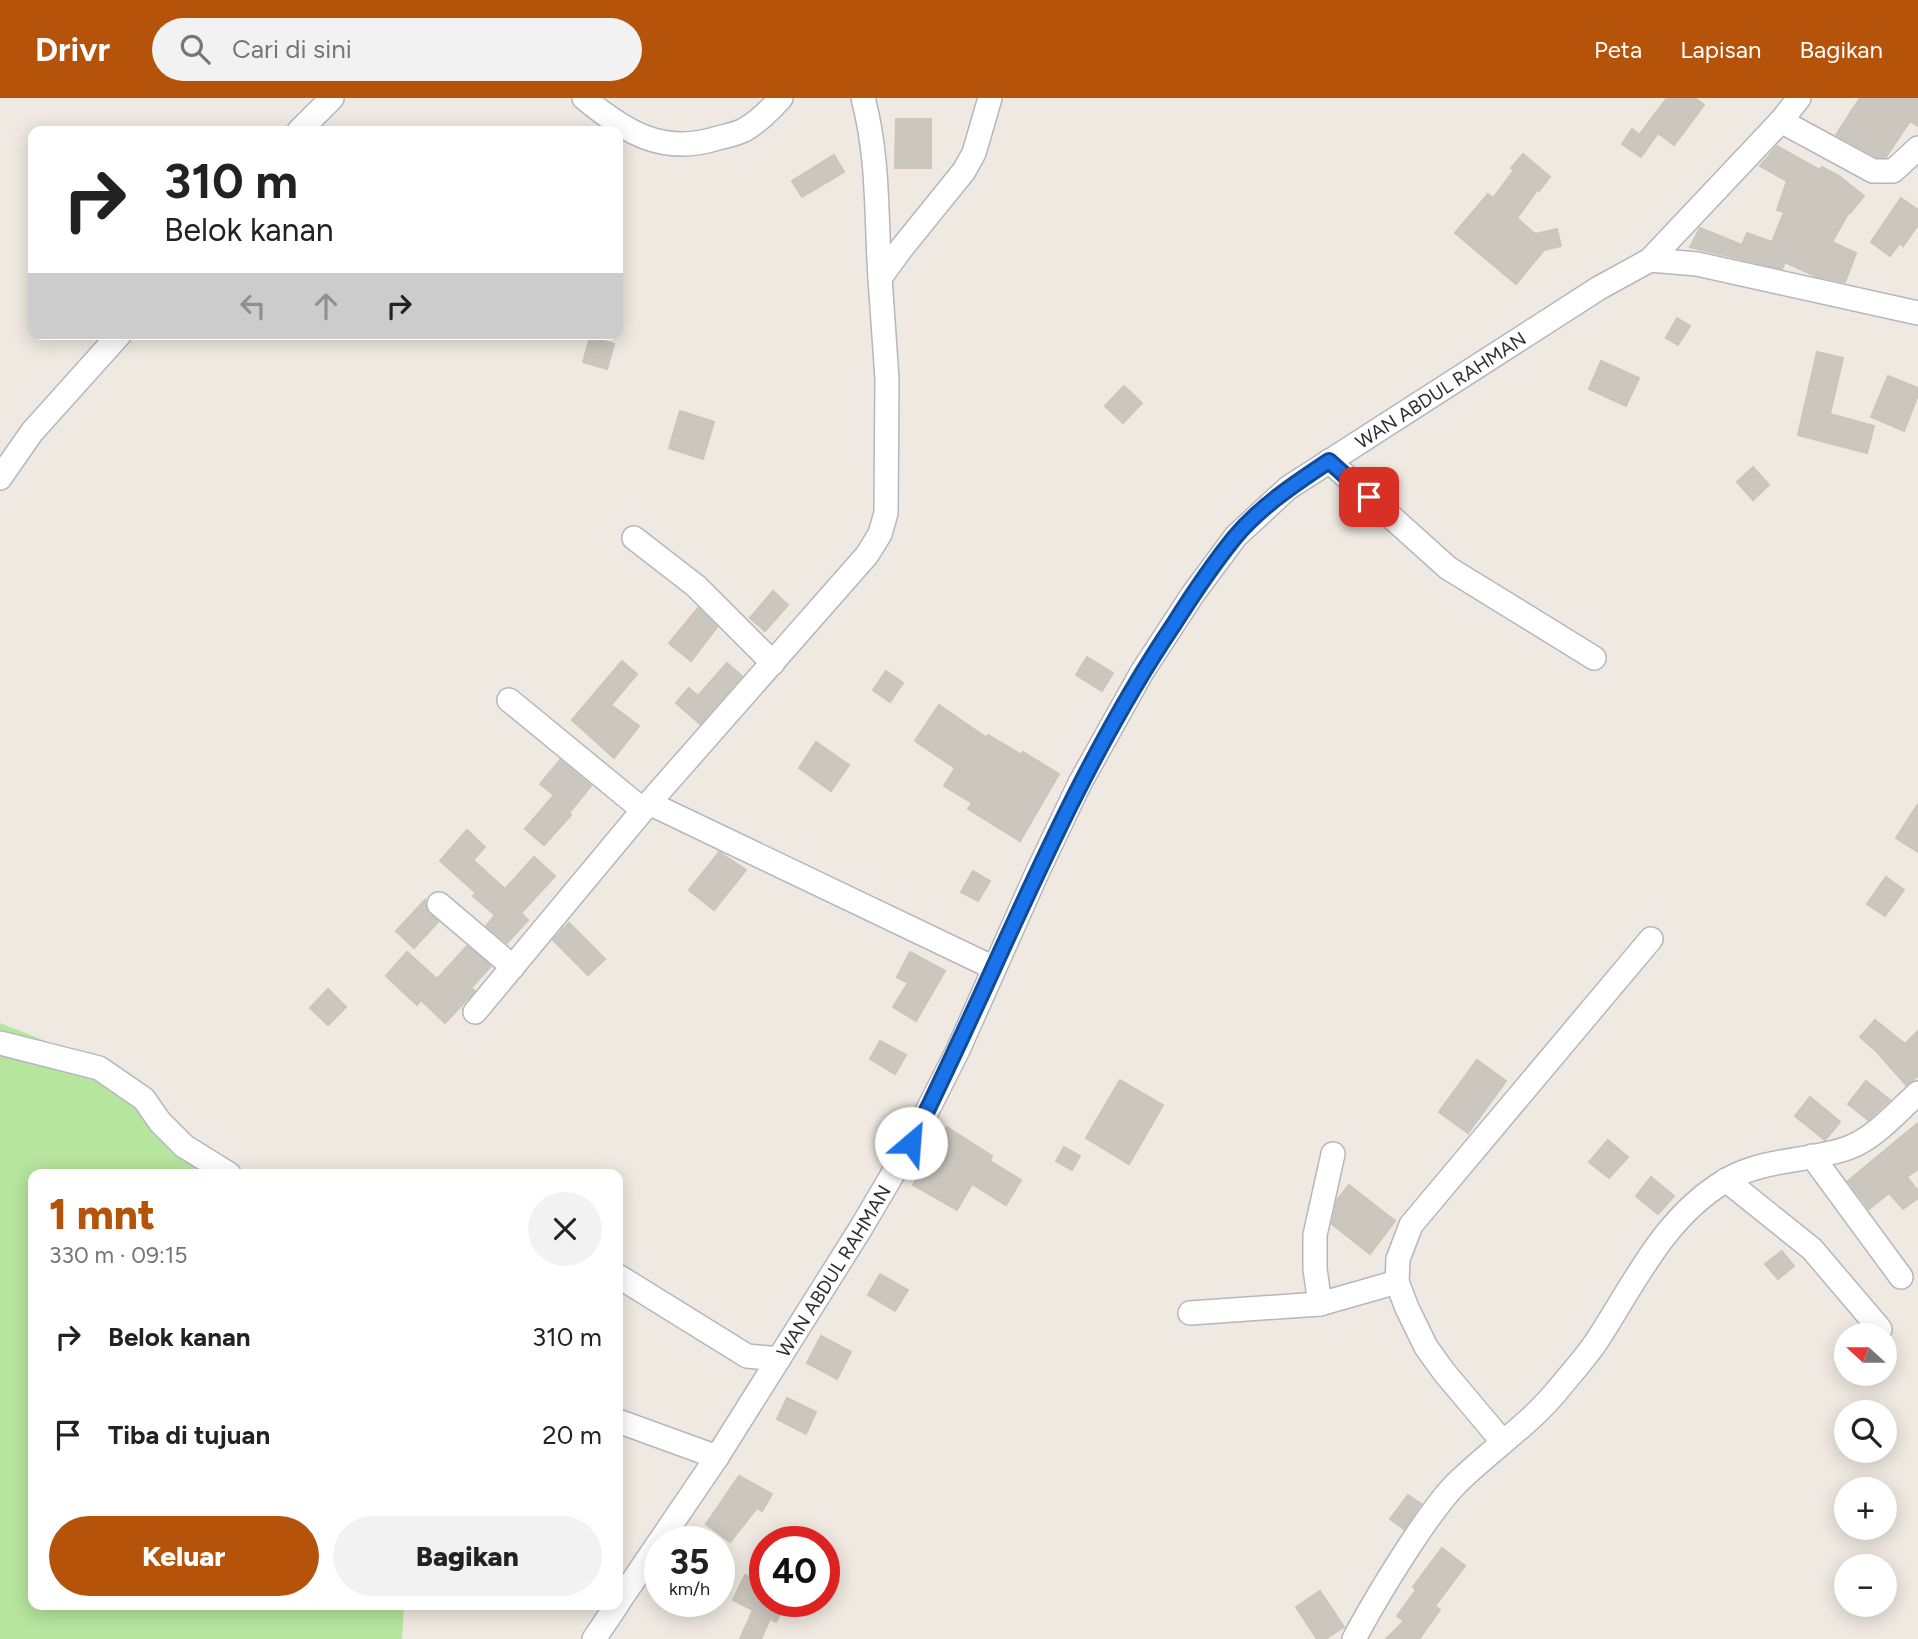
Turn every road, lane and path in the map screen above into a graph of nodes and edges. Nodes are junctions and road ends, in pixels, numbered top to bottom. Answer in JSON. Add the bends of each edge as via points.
{"nodes":[{"id":1,"x":332,"y":98,"type":"edge"},
{"id":2,"x":584,"y":98,"type":"edge"},
{"id":3,"x":781,"y":98,"type":"edge"},
{"id":4,"x":863,"y":98,"type":"edge"},
{"id":5,"x":990,"y":98,"type":"edge"},
{"id":6,"x":1798,"y":98,"type":"edge"},
{"id":7,"x":1781,"y":121,"type":"junction"},
{"id":8,"x":304,"y":126,"type":"edge"},
{"id":9,"x":622,"y":126,"type":"edge"},
{"id":10,"x":623,"y":126,"type":"edge"},
{"id":11,"x":1918,"y":148,"type":"edge"},
{"id":12,"x":1650,"y":260,"type":"junction"},
{"id":13,"x":880,"y":278,"type":"junction"},
{"id":14,"x":1918,"y":313,"type":"edge"},
{"id":15,"x":115,"y":340,"type":"edge"},
{"id":16,"x":1329,"y":461,"type":"junction"},
{"id":17,"x":0,"y":478,"type":"edge"},
{"id":18,"x":635,"y":538,"type":"dead end"},
{"id":19,"x":1594,"y":658,"type":"dead end"},
{"id":20,"x":774,"y":663,"type":"junction"},
{"id":21,"x":509,"y":700,"type":"dead end"},
{"id":22,"x":646,"y":807,"type":"junction"},
{"id":23,"x":439,"y":904,"type":"dead end"},
{"id":24,"x":1651,"y":939,"type":"dead end"},
{"id":25,"x":513,"y":967,"type":"junction"},
{"id":26,"x":994,"y":968,"type":"junction"},
{"id":27,"x":475,"y":1012,"type":"dead end"},
{"id":28,"x":0,"y":1043,"type":"edge"},
{"id":29,"x":1918,"y":1093,"type":"edge"},
{"id":30,"x":1334,"y":1154,"type":"dead end"},
{"id":31,"x":1812,"y":1156,"type":"junction"},
{"id":32,"x":221,"y":1169,"type":"edge"},
{"id":33,"x":1726,"y":1180,"type":"junction"},
{"id":34,"x":1901,"y":1277,"type":"dead end"},
{"id":35,"x":623,"y":1279,"type":"edge"},
{"id":36,"x":1397,"y":1282,"type":"junction"},
{"id":37,"x":1320,"y":1304,"type":"junction"},
{"id":38,"x":1190,"y":1313,"type":"dead end"},
{"id":39,"x":1875,"y":1323,"type":"edge"},
{"id":40,"x":779,"y":1359,"type":"junction"},
{"id":41,"x":623,"y":1423,"type":"edge"},
{"id":42,"x":1502,"y":1441,"type":"junction"},
{"id":43,"x":717,"y":1457,"type":"junction"},
{"id":44,"x":623,"y":1595,"type":"edge"},
{"id":45,"x":613,"y":1610,"type":"edge"},
{"id":46,"x":594,"y":1639,"type":"edge"},
{"id":47,"x":1354,"y":1639,"type":"edge"}],
"edges":[{"from":1,"to":8,"type":"street"},
{"from":2,"to":9,"type":"street"},
{"from":3,"to":10,"type":"street","via":[[743,130],[699,144],[678,146],[645,138]]},
{"from":4,"to":13,"type":"street","via":[[876,166]]},
{"from":5,"to":13,"type":"street","via":[[964,171]]},
{"from":6,"to":7,"type":"street","name":"WAN ABDUL RAHMAN"},
{"from":7,"to":11,"type":"street","via":[[1873,171],[1893,172]]},
{"from":7,"to":12,"type":"street","name":"WAN ABDUL RAHMAN"},
{"from":12,"to":14,"type":"street","via":[[1697,264]]},
{"from":12,"to":16,"type":"street","name":"WAN ABDUL RAHMAN"},
{"from":13,"to":20,"type":"street","via":[[887,379],[886,513],[867,555]]},
{"from":15,"to":17,"type":"street","via":[[32,432]]},
{"from":16,"to":19,"type":"street","via":[[1448,568]]},
{"from":16,"to":26,"type":"street","name":"WAN ABDUL RAHMAN","via":[[1287,488],[1236,536],[1149,660],[1080,783]]},
{"from":18,"to":20,"type":"street","via":[[696,586]]},
{"from":20,"to":22,"type":"street"},
{"from":21,"to":22,"type":"street"},
{"from":22,"to":25,"type":"street"},
{"from":22,"to":26,"type":"street"},
{"from":23,"to":25,"type":"street"},
{"from":24,"to":36,"type":"street","via":[[1411,1225],[1398,1259]]},
{"from":25,"to":27,"type":"street"},
{"from":26,"to":40,"type":"street","name":"WAN ABDUL RAHMAN","via":[[911,1143]]},
{"from":28,"to":32,"type":"street","via":[[99,1068],[144,1099],[184,1146]]},
{"from":29,"to":31,"type":"street","via":[[1868,1138]]},
{"from":30,"to":37,"type":"street","via":[[1315,1235]]},
{"from":31,"to":33,"type":"street","via":[[1771,1163]]},
{"from":31,"to":34,"type":"street"},
{"from":33,"to":39,"type":"street","via":[[1812,1249]]},
{"from":33,"to":42,"type":"street","via":[[1690,1206],[1652,1250],[1598,1339],[1539,1410]]},
{"from":35,"to":40,"type":"street","via":[[747,1356]]},
{"from":36,"to":37,"type":"street"},
{"from":36,"to":42,"type":"street","via":[[1426,1347]]},
{"from":37,"to":38,"type":"street"},
{"from":40,"to":43,"type":"street","name":"WAN ABDUL RAHMAN"},
{"from":41,"to":43,"type":"street"},
{"from":42,"to":47,"type":"street","via":[[1454,1485],[1432,1513]]},
{"from":43,"to":44,"type":"street","name":"WAN ABDUL RAHMAN"},
{"from":45,"to":46,"type":"street","name":"WAN ABDUL RAHMAN"}]}
